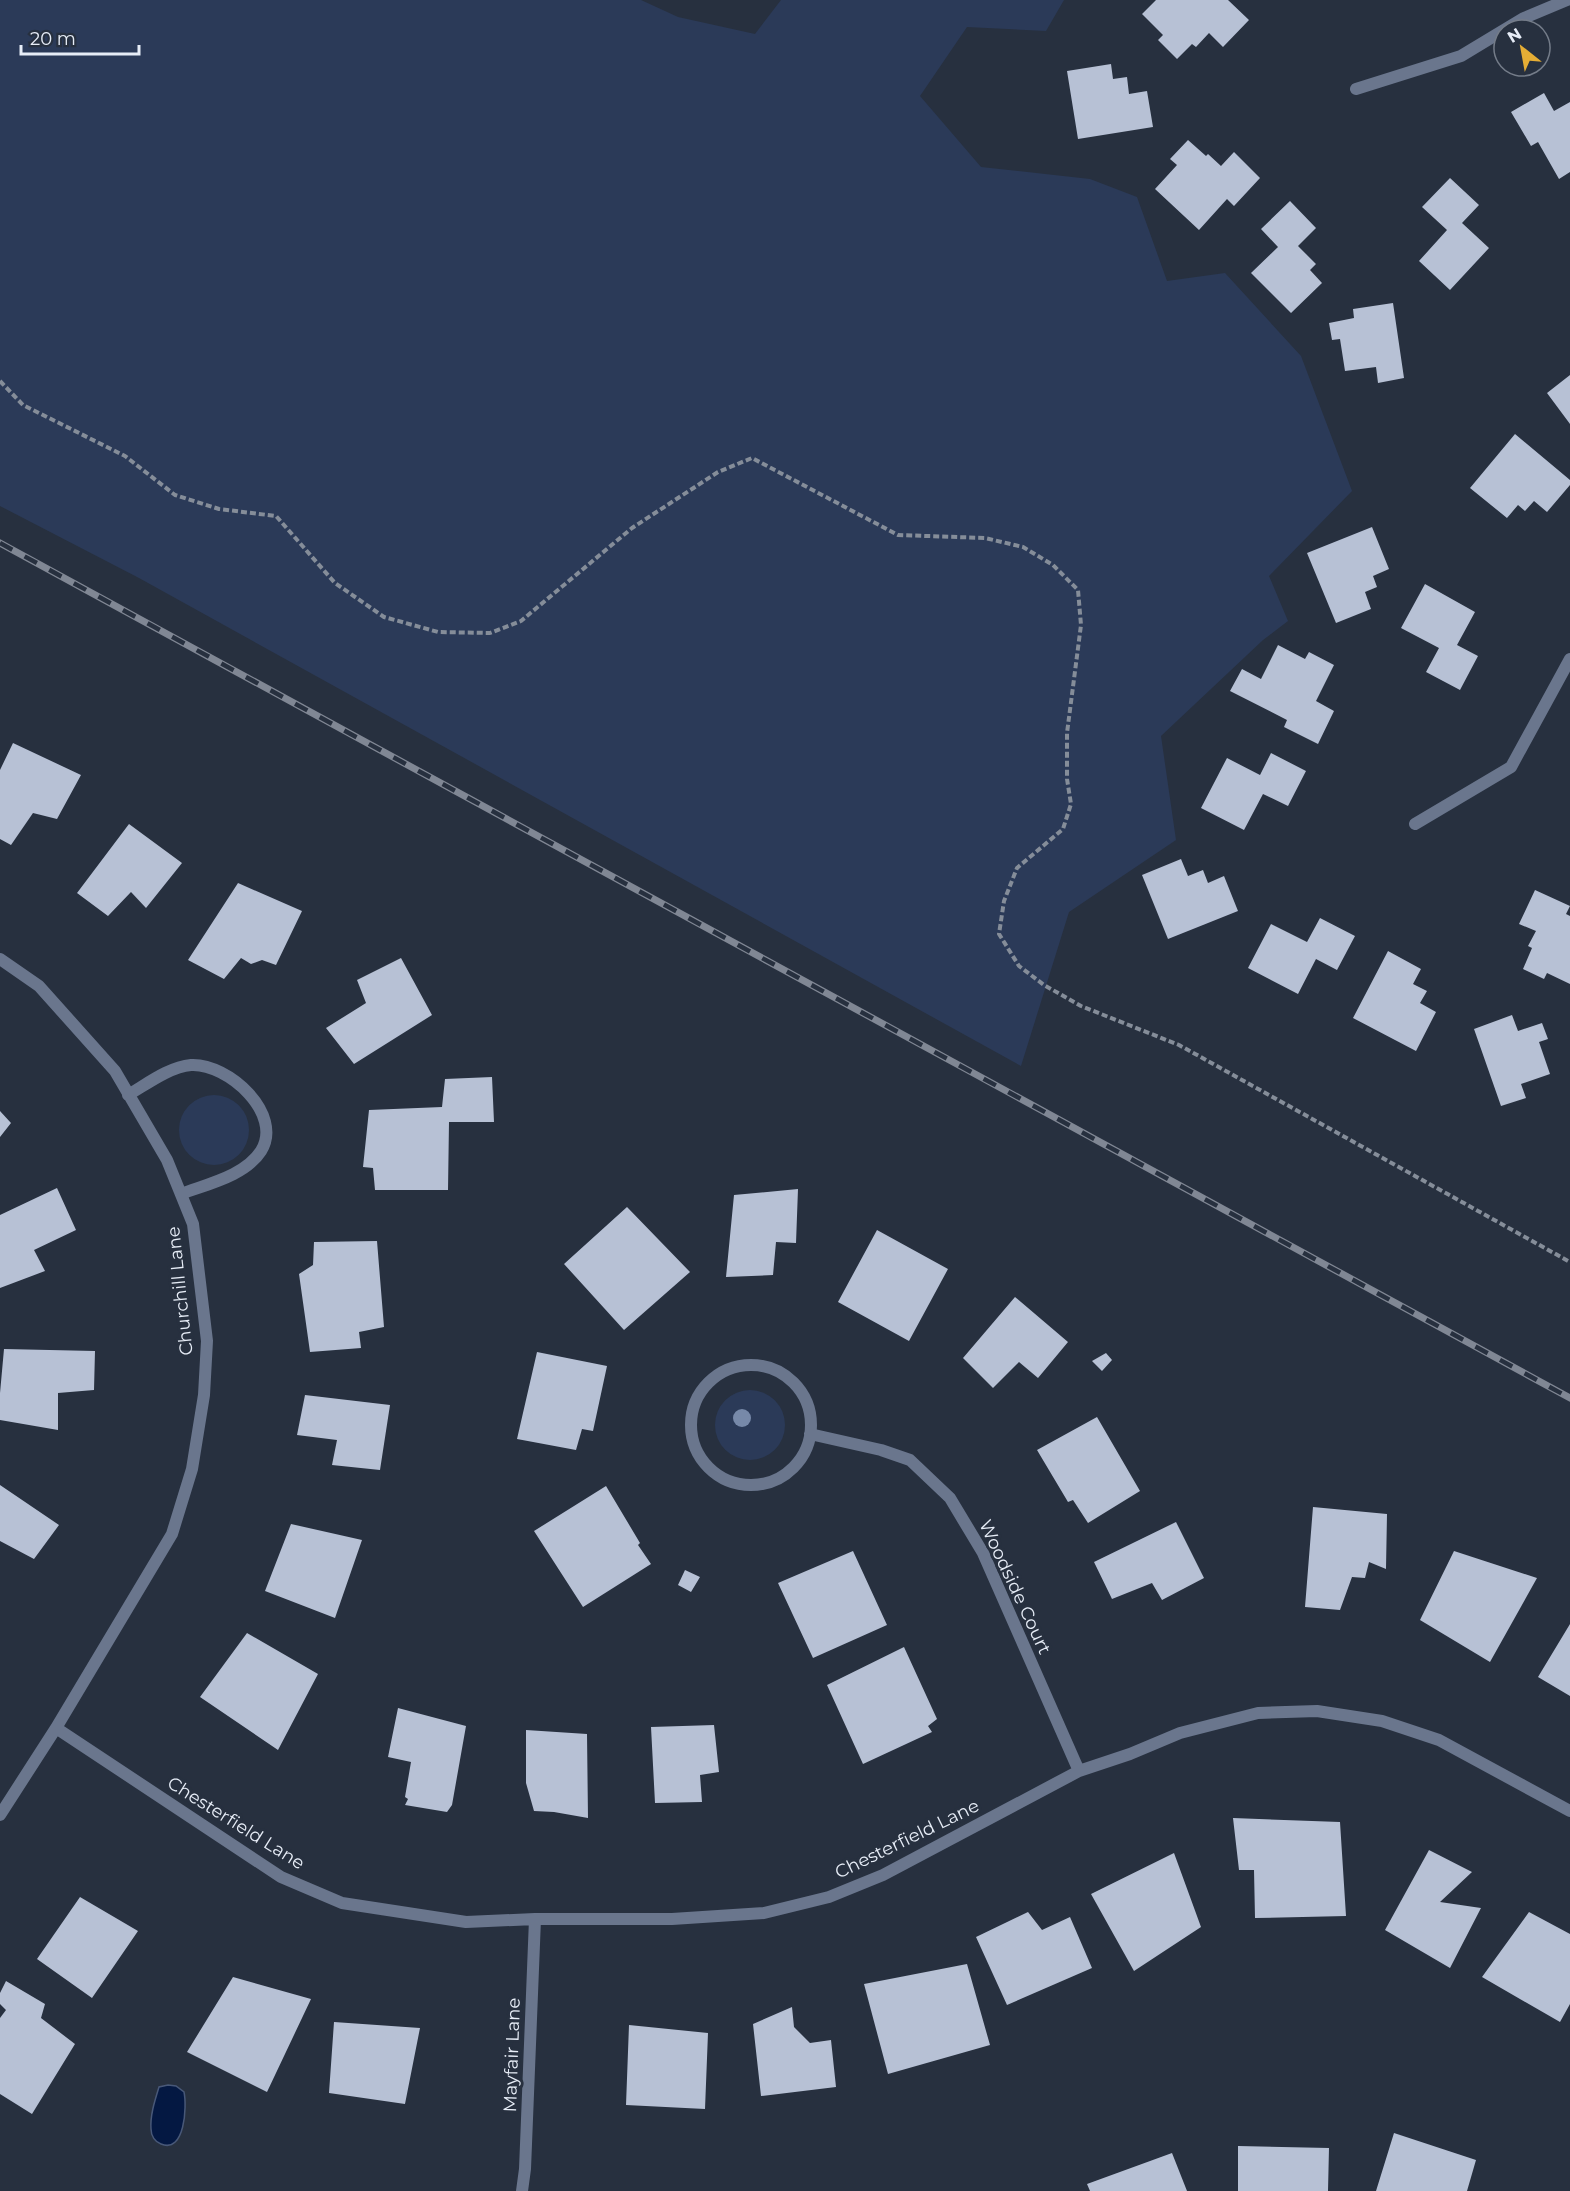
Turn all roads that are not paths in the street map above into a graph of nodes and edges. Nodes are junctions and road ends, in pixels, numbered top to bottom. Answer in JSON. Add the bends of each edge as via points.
{"nodes":[{"id":1,"x":1568,"y":0,"type":"edge"},
{"id":2,"x":1356,"y":89,"type":"dead end"},
{"id":3,"x":1570,"y":659,"type":"edge"},
{"id":4,"x":1414,"y":824,"type":"dead end"},
{"id":5,"x":0,"y":959,"type":"edge"},
{"id":6,"x":128,"y":1095,"type":"junction"},
{"id":7,"x":180,"y":1194,"type":"junction"},
{"id":8,"x":810,"y":1434,"type":"junction"},
{"id":9,"x":56,"y":1728,"type":"junction"},
{"id":10,"x":1079,"y":1771,"type":"junction"},
{"id":11,"x":1570,"y":1811,"type":"edge"},
{"id":12,"x":0,"y":1815,"type":"edge"},
{"id":13,"x":535,"y":1919,"type":"junction"},
{"id":14,"x":522,"y":2191,"type":"edge"}],
"edges":[{"from":1,"to":2,"type":"street","via":[[1524,18],[1461,56]]},
{"from":3,"to":4,"type":"street","via":[[1511,767]]},
{"from":5,"to":6,"type":"street","name":"Churchill Lane","via":[[39,986],[115,1071]]},
{"from":6,"to":7,"type":"street","name":"Churchill Lane","via":[[166,1160]]},
{"from":6,"to":7,"type":"street","via":[[171,1071],[191,1065],[207,1067],[241,1085],[261,1113],[268,1130],[255,1159],[238,1172]]},
{"from":7,"to":9,"type":"street","name":"Churchill Lane","via":[[193,1224],[207,1341],[204,1395],[192,1469],[172,1534]]},
{"from":8,"to":8,"type":"street","via":[[794,1467],[760,1484],[741,1484],[722,1478],[707,1467],[695,1450],[690,1432],[691,1412],[711,1379],[728,1368],[749,1364],[770,1367],[788,1376],[802,1392],[810,1411]]},
{"from":8,"to":10,"type":"street","name":"Woodside Court","via":[[910,1460],[951,1498],[983,1553]]},
{"from":9,"to":12,"type":"street","name":"Churchill Lane"},
{"from":9,"to":13,"type":"street","name":"Chesterfield Lane","via":[[281,1877],[342,1903],[466,1922]]},
{"from":10,"to":11,"type":"street","name":"Chesterfield Lane","via":[[1180,1732],[1258,1713],[1317,1712],[1382,1721],[1439,1740]]},
{"from":10,"to":13,"type":"street","name":"Chesterfield Lane","via":[[883,1875],[829,1896],[764,1913],[672,1919]]},
{"from":13,"to":14,"type":"street","name":"Mayfair Lane"}]}
